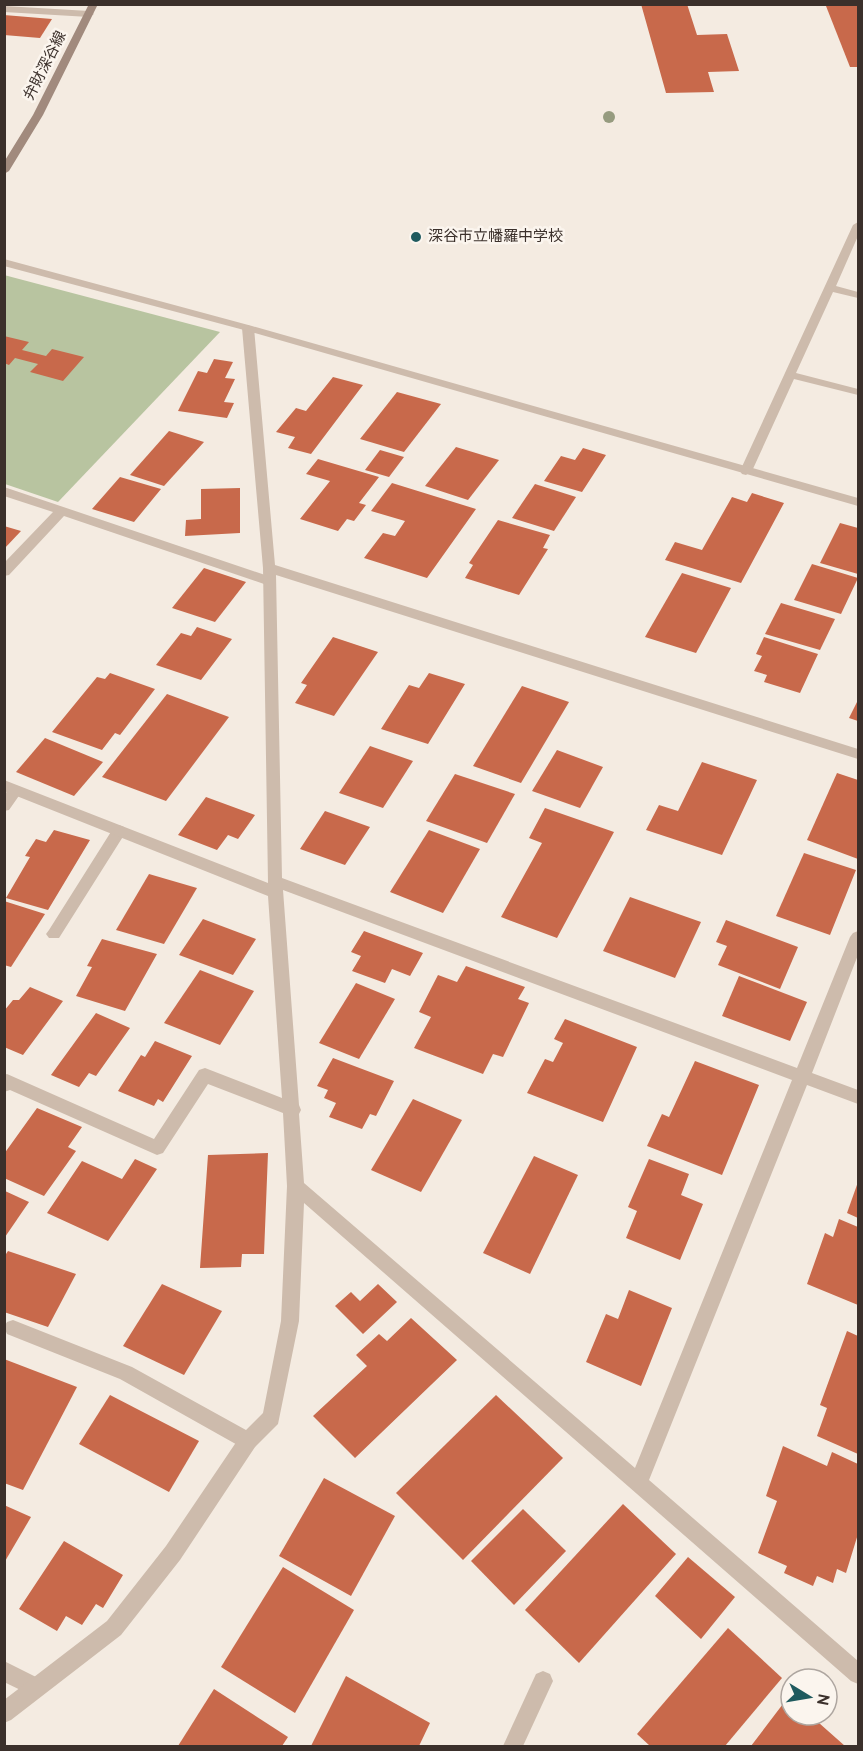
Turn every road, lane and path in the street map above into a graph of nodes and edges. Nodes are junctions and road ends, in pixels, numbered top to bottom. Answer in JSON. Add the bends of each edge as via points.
{"nodes":[{"id":1,"x":4,"y":9,"type":"edge"},
{"id":2,"x":91,"y":9,"type":"edge"},
{"id":3,"x":4,"y":171,"type":"edge"},
{"id":4,"x":858,"y":225,"type":"edge"},
{"id":5,"x":4,"y":262,"type":"edge"},
{"id":6,"x":830,"y":288,"type":"junction"},
{"id":7,"x":858,"y":295,"type":"edge"},
{"id":8,"x":248,"y":328,"type":"junction"},
{"id":9,"x":790,"y":375,"type":"junction"},
{"id":10,"x":858,"y":392,"type":"edge"},
{"id":11,"x":746,"y":471,"type":"junction"},
{"id":12,"x":4,"y":491,"type":"edge"},
{"id":13,"x":858,"y":502,"type":"edge"},
{"id":14,"x":61,"y":511,"type":"junction"},
{"id":15,"x":4,"y":572,"type":"edge"},
{"id":16,"x":269,"y":574,"type":"junction"},
{"id":17,"x":858,"y":754,"type":"edge"},
{"id":18,"x":10,"y":787,"type":"edge"},
{"id":19,"x":4,"y":806,"type":"edge"},
{"id":20,"x":119,"y":831,"type":"junction"},
{"id":21,"x":275,"y":887,"type":"junction"},
{"id":22,"x":54,"y":934,"type":"dead end"},
{"id":23,"x":858,"y":937,"type":"edge"},
{"id":24,"x":803,"y":1076,"type":"junction"},
{"id":25,"x":5,"y":1082,"type":"edge"},
{"id":26,"x":858,"y":1097,"type":"edge"},
{"id":27,"x":293,"y":1110,"type":"junction"},
{"id":28,"x":296,"y":1186,"type":"junction"},
{"id":29,"x":13,"y":1328,"type":"dead end"},
{"id":30,"x":248,"y":1441,"type":"junction"},
{"id":31,"x":639,"y":1482,"type":"junction"},
{"id":32,"x":4,"y":1671,"type":"edge"},
{"id":33,"x":858,"y":1674,"type":"edge"},
{"id":34,"x":543,"y":1681,"type":"dead end"},
{"id":35,"x":35,"y":1686,"type":"junction"},
{"id":36,"x":4,"y":1713,"type":"edge"},
{"id":37,"x":513,"y":1746,"type":"edge"}],
"edges":[{"from":1,"to":2,"type":"street"},
{"from":2,"to":3,"type":"main road","name":"弁財深谷線","via":[[38,115]]},
{"from":4,"to":6,"type":"street"},
{"from":5,"to":8,"type":"street"},
{"from":6,"to":7,"type":"street"},
{"from":6,"to":9,"type":"street"},
{"from":8,"to":11,"type":"street"},
{"from":8,"to":16,"type":"street"},
{"from":9,"to":10,"type":"street"},
{"from":9,"to":11,"type":"street"},
{"from":11,"to":13,"type":"street"},
{"from":12,"to":14,"type":"street"},
{"from":14,"to":15,"type":"street"},
{"from":14,"to":16,"type":"street"},
{"from":16,"to":17,"type":"street"},
{"from":16,"to":21,"type":"street"},
{"from":18,"to":19,"type":"street"},
{"from":18,"to":20,"type":"street"},
{"from":20,"to":21,"type":"street"},
{"from":20,"to":22,"type":"street"},
{"from":21,"to":24,"type":"street"},
{"from":21,"to":27,"type":"street"},
{"from":23,"to":24,"type":"street"},
{"from":24,"to":26,"type":"street"},
{"from":24,"to":31,"type":"street"},
{"from":25,"to":27,"type":"street","via":[[157,1148],[205,1075]]},
{"from":27,"to":28,"type":"street"},
{"from":28,"to":30,"type":"street","via":[[290,1321],[271,1418]]},
{"from":28,"to":31,"type":"street"},
{"from":29,"to":30,"type":"street","via":[[126,1373]]},
{"from":30,"to":35,"type":"street","via":[[173,1553],[114,1628]]},
{"from":31,"to":33,"type":"street"},
{"from":32,"to":35,"type":"street"},
{"from":34,"to":37,"type":"street"},
{"from":35,"to":36,"type":"street"}]}
